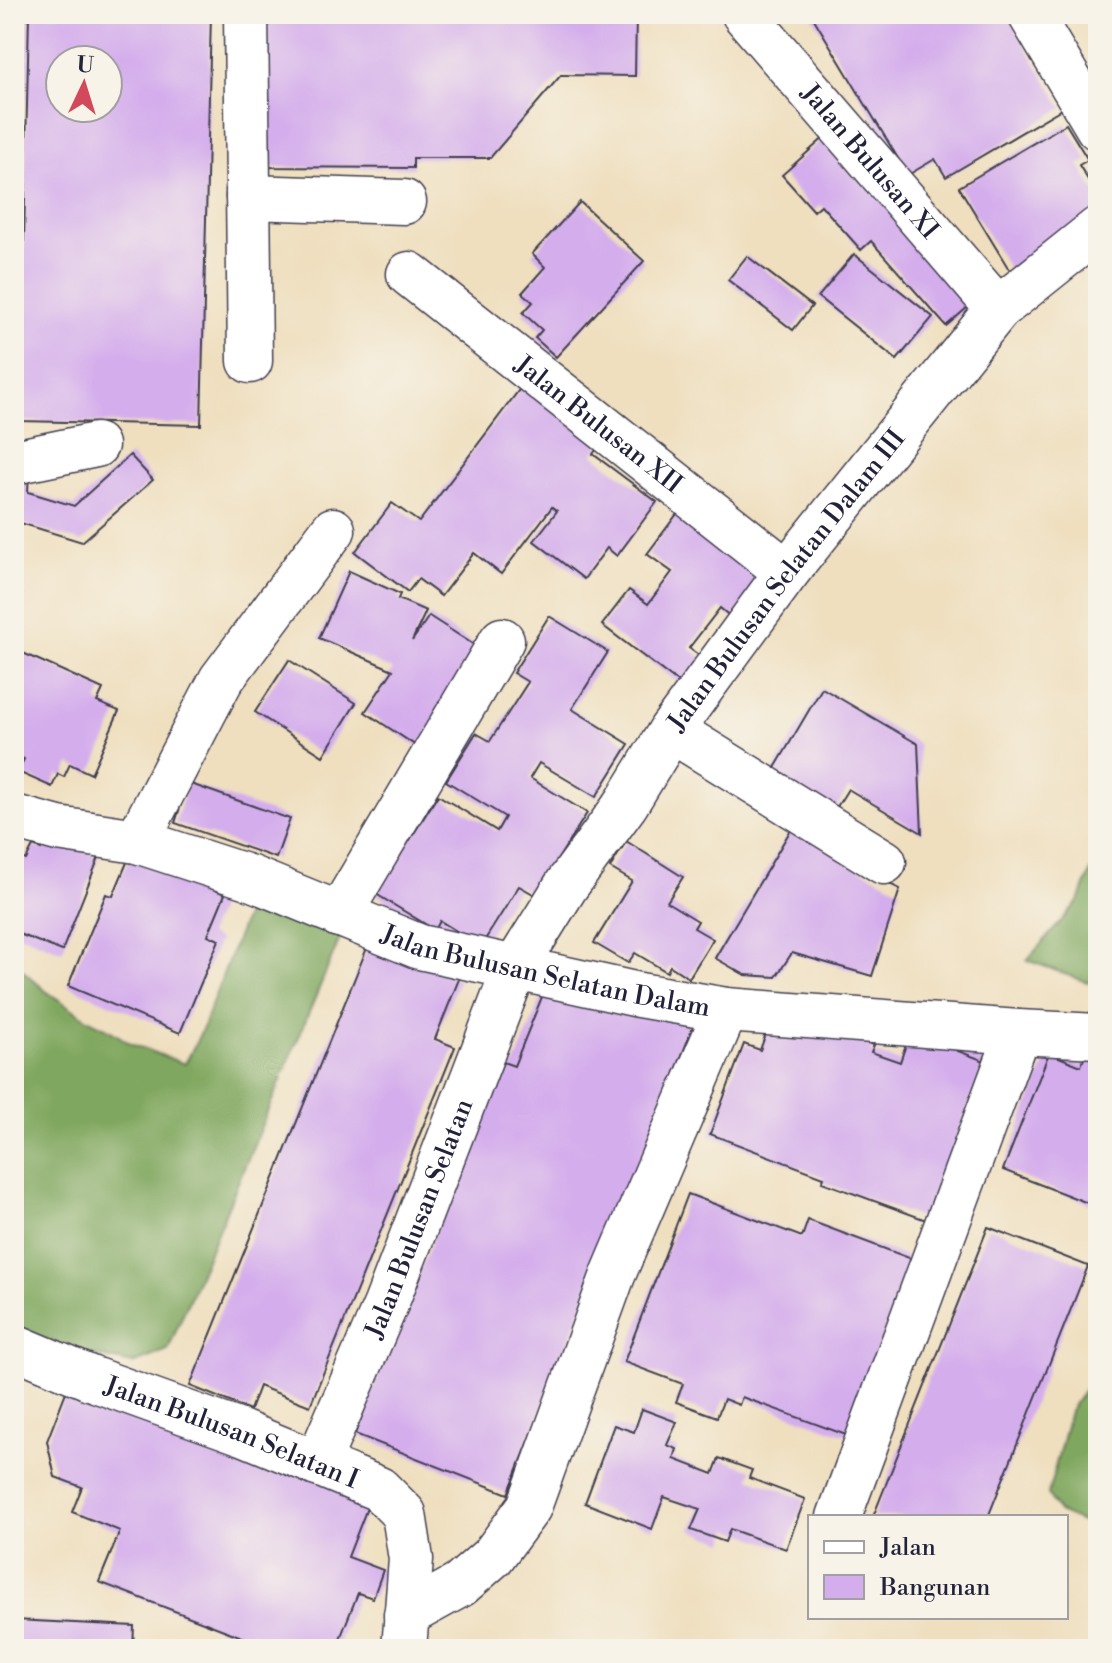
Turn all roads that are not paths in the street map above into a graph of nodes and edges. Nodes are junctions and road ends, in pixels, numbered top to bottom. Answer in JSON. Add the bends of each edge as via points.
{"nodes":[{"id":1,"x":246,"y":14,"type":"edge"},
{"id":2,"x":744,"y":14,"type":"edge"},
{"id":3,"x":1030,"y":14,"type":"edge"},
{"id":4,"x":1098,"y":128,"type":"edge"},
{"id":5,"x":248,"y":197,"type":"junction"},
{"id":6,"x":404,"y":202,"type":"dead end"},
{"id":7,"x":1098,"y":229,"type":"edge"},
{"id":8,"x":409,"y":274,"type":"dead end"},
{"id":9,"x":998,"y":309,"type":"junction"},
{"id":10,"x":250,"y":361,"type":"dead end"},
{"id":11,"x":96,"y":445,"type":"dead end"},
{"id":12,"x":14,"y":462,"type":"edge"},
{"id":13,"x":333,"y":530,"type":"dead end"},
{"id":14,"x":787,"y":572,"type":"junction"},
{"id":15,"x":502,"y":640,"type":"dead end"},
{"id":16,"x":671,"y":730,"type":"junction"},
{"id":17,"x":14,"y":817,"type":"edge"},
{"id":18,"x":137,"y":841,"type":"junction"},
{"id":19,"x":884,"y":862,"type":"dead end"},
{"id":20,"x":339,"y":915,"type":"junction"},
{"id":21,"x":515,"y":968,"type":"junction"},
{"id":22,"x":726,"y":1010,"type":"junction"},
{"id":23,"x":1018,"y":1032,"type":"junction"},
{"id":24,"x":1098,"y":1036,"type":"edge"},
{"id":25,"x":14,"y":1346,"type":"edge"},
{"id":26,"x":317,"y":1464,"type":"junction"},
{"id":27,"x":840,"y":1515,"type":"edge"},
{"id":28,"x":405,"y":1632,"type":"edge"}],
"edges":[{"from":1,"to":5,"type":"street"},
{"from":2,"to":9,"type":"street","name":"Jalan Bulusan XI"},
{"from":3,"to":4,"type":"street"},
{"from":5,"to":6,"type":"street"},
{"from":5,"to":10,"type":"street"},
{"from":7,"to":9,"type":"street","name":"Jalan Bulusan Selatan Dalam III"},
{"from":8,"to":14,"type":"street","name":"Jalan Bulusan XII"},
{"from":9,"to":14,"type":"street","name":"Jalan Bulusan Selatan Dalam III"},
{"from":11,"to":12,"type":"street"},
{"from":13,"to":18,"type":"street","via":[[221,680]]},
{"from":14,"to":16,"type":"street","name":"Jalan Bulusan Selatan Dalam III"},
{"from":15,"to":20,"type":"street"},
{"from":16,"to":19,"type":"street"},
{"from":16,"to":21,"type":"street","name":"Jalan Bulusan Selatan Dalam III"},
{"from":17,"to":18,"type":"street","name":"Jalan Bulusan Selatan Dalam"},
{"from":18,"to":20,"type":"street","name":"Jalan Bulusan Selatan Dalam","via":[[248,877]]},
{"from":20,"to":21,"type":"street","name":"Jalan Bulusan Selatan Dalam","via":[[420,947]]},
{"from":21,"to":22,"type":"street","name":"Jalan Bulusan Selatan Dalam"},
{"from":21,"to":26,"type":"street","name":"Jalan Bulusan Selatan","via":[[386,1304]]},
{"from":22,"to":23,"type":"street","name":"Jalan Bulusan Selatan Dalam"},
{"from":22,"to":28,"type":"street","via":[[613,1275],[529,1507],[493,1556]]},
{"from":23,"to":24,"type":"street","name":"Jalan Bulusan Selatan Dalam"},
{"from":23,"to":27,"type":"street"},
{"from":25,"to":26,"type":"street","name":"Jalan Bulusan Selatan I"},
{"from":26,"to":28,"type":"street","name":"Jalan Bulusan Selatan I","via":[[379,1489],[404,1514],[411,1559]]}]}
